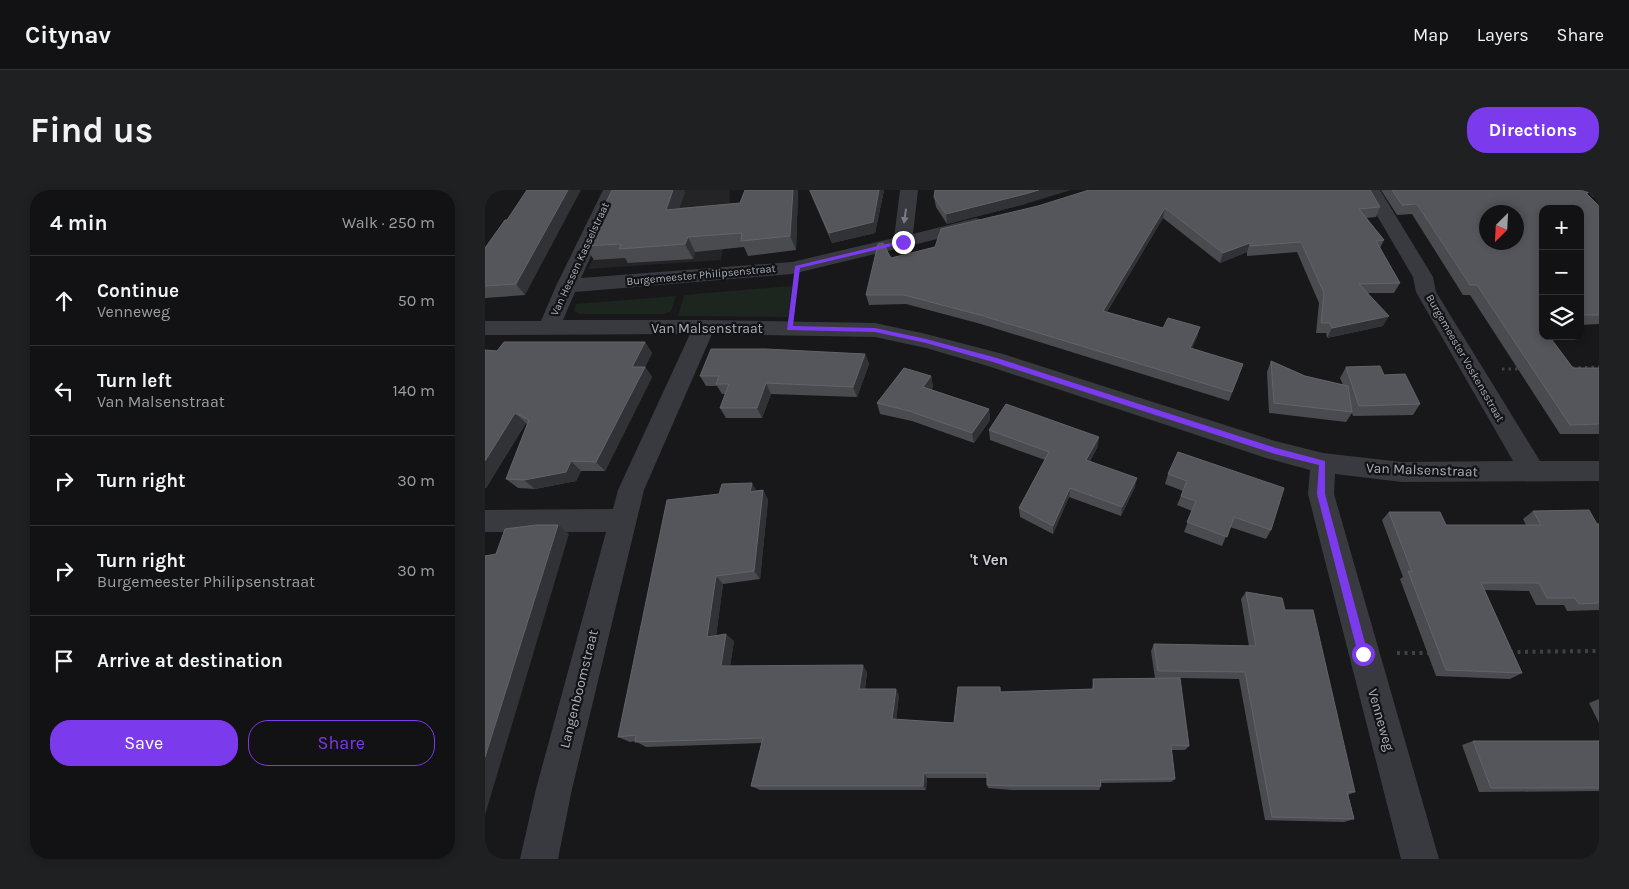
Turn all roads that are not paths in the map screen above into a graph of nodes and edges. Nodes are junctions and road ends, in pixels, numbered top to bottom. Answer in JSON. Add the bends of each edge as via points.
{"nodes":[{"id":1,"x":612,"y":190,"type":"edge"},
{"id":2,"x":909,"y":190,"type":"edge"},
{"id":3,"x":1371,"y":190,"type":"edge"},
{"id":4,"x":1596,"y":190,"type":"edge"},
{"id":5,"x":1599,"y":193,"type":"edge"},
{"id":6,"x":997,"y":218,"type":"edge"},
{"id":7,"x":903,"y":242,"type":"junction"},
{"id":8,"x":566,"y":286,"type":"junction"},
{"id":9,"x":485,"y":328,"type":"edge"},
{"id":10,"x":549,"y":328,"type":"junction"},
{"id":11,"x":704,"y":328,"type":"junction"},
{"id":12,"x":1323,"y":463,"type":"junction"},
{"id":13,"x":1599,"y":471,"type":"edge"},
{"id":14,"x":1533,"y":472,"type":"junction"},
{"id":15,"x":622,"y":520,"type":"junction"},
{"id":16,"x":485,"y":521,"type":"edge"},
{"id":17,"x":539,"y":859,"type":"edge"},
{"id":18,"x":1420,"y":859,"type":"edge"}],
"edges":[{"from":1,"to":8,"type":"street","name":"Van Hessen Kasselstraat"},
{"from":2,"to":7,"type":"street","one_way":true},
{"from":3,"to":14,"type":"street","name":"Burgemeester Voskensstraat","via":[[1423,277],[1426,292]]},
{"from":4,"to":5,"type":"street"},
{"from":6,"to":7,"type":"street","name":"Burgemeester Philipsenstraat"},
{"from":7,"to":8,"type":"street","name":"Burgemeester Philipsenstraat","via":[[797,267]]},
{"from":8,"to":10,"type":"street","name":"Van Hessen Kasselstraat"},
{"from":9,"to":10,"type":"street","name":"Van Malsenstraat"},
{"from":10,"to":11,"type":"street","name":"Van Malsenstraat"},
{"from":11,"to":12,"type":"street","name":"Van Malsenstraat","via":[[875,330],[926,341],[995,360],[1275,451]]},
{"from":11,"to":15,"type":"street","name":"Langenboomstraat","via":[[631,490]]},
{"from":12,"to":14,"type":"street","name":"Van Malsenstraat","via":[[1402,472]]},
{"from":12,"to":18,"type":"street","name":"Venneweg","via":[[1321,494]]},
{"from":13,"to":14,"type":"street","name":"Van Malsenstraat"},
{"from":15,"to":16,"type":"street"},
{"from":15,"to":17,"type":"street","name":"Langenboomstraat"}]}
